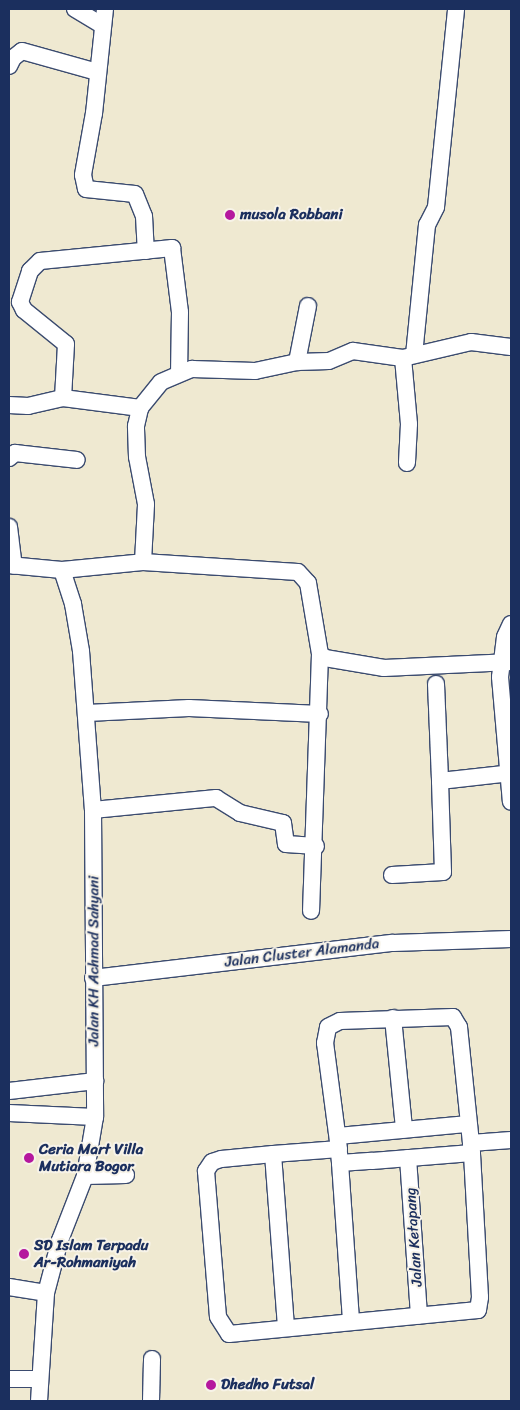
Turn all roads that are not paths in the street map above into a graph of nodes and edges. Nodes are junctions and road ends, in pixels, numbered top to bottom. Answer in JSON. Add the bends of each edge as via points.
{"nodes":[{"id":1,"x":75,"y":9,"type":"edge"},
{"id":2,"x":105,"y":9,"type":"edge"},
{"id":3,"x":456,"y":9,"type":"edge"},
{"id":4,"x":102,"y":26,"type":"junction"},
{"id":5,"x":9,"y":66,"type":"edge"},
{"id":6,"x":97,"y":72,"type":"junction"},
{"id":7,"x":146,"y":251,"type":"junction"},
{"id":8,"x":308,"y":306,"type":"dead end"},
{"id":9,"x":511,"y":347,"type":"edge"},
{"id":10,"x":408,"y":357,"type":"junction"},
{"id":11,"x":297,"y":362,"type":"junction"},
{"id":12,"x":179,"y":373,"type":"junction"},
{"id":13,"x":63,"y":398,"type":"junction"},
{"id":14,"x":9,"y":405,"type":"edge"},
{"id":15,"x":140,"y":408,"type":"junction"},
{"id":16,"x":9,"y":458,"type":"edge"},
{"id":17,"x":77,"y":460,"type":"dead end"},
{"id":18,"x":407,"y":464,"type":"dead end"},
{"id":19,"x":9,"y":527,"type":"edge"},
{"id":20,"x":143,"y":562,"type":"junction"},
{"id":21,"x":11,"y":566,"type":"edge"},
{"id":22,"x":62,"y":570,"type":"junction"},
{"id":23,"x":511,"y":624,"type":"edge"},
{"id":24,"x":320,"y":654,"type":"junction"},
{"id":25,"x":507,"y":662,"type":"edge"},
{"id":26,"x":436,"y":684,"type":"dead end"},
{"id":27,"x":87,"y":713,"type":"junction"},
{"id":28,"x":320,"y":714,"type":"junction"},
{"id":29,"x":510,"y":773,"type":"edge"},
{"id":30,"x":440,"y":781,"type":"junction"},
{"id":31,"x":511,"y":802,"type":"edge"},
{"id":32,"x":93,"y":810,"type":"junction"},
{"id":33,"x":316,"y":846,"type":"junction"},
{"id":34,"x":392,"y":875,"type":"dead end"},
{"id":35,"x":311,"y":911,"type":"dead end"},
{"id":36,"x":511,"y":939,"type":"edge"},
{"id":37,"x":93,"y":978,"type":"junction"},
{"id":38,"x":393,"y":1018,"type":"junction"},
{"id":39,"x":95,"y":1081,"type":"junction"},
{"id":40,"x":9,"y":1092,"type":"edge"},
{"id":41,"x":9,"y":1113,"type":"edge"},
{"id":42,"x":95,"y":1117,"type":"junction"},
{"id":43,"x":468,"y":1124,"type":"junction"},
{"id":44,"x":404,"y":1129,"type":"junction"},
{"id":45,"x":511,"y":1140,"type":"edge"},
{"id":46,"x":471,"y":1148,"type":"junction"},
{"id":47,"x":339,"y":1149,"type":"junction"},
{"id":48,"x":273,"y":1154,"type":"junction"},
{"id":49,"x":408,"y":1158,"type":"junction"},
{"id":50,"x":126,"y":1175,"type":"dead end"},
{"id":51,"x":85,"y":1176,"type":"junction"},
{"id":52,"x":9,"y":1287,"type":"edge"},
{"id":53,"x":46,"y":1293,"type":"junction"},
{"id":54,"x":419,"y":1316,"type":"junction"},
{"id":55,"x":351,"y":1321,"type":"junction"},
{"id":56,"x":286,"y":1326,"type":"junction"},
{"id":57,"x":152,"y":1358,"type":"dead end"},
{"id":58,"x":9,"y":1379,"type":"edge"},
{"id":59,"x":39,"y":1379,"type":"junction"},
{"id":60,"x":39,"y":1401,"type":"edge"},
{"id":61,"x":151,"y":1401,"type":"edge"}],
"edges":[{"from":1,"to":4,"type":"street"},
{"from":2,"to":4,"type":"street"},
{"from":3,"to":10,"type":"street","via":[[436,207],[427,225]]},
{"from":4,"to":6,"type":"street"},
{"from":5,"to":6,"type":"street","via":[[22,51]]},
{"from":6,"to":7,"type":"street","via":[[94,113],[83,174],[86,189],[135,194],[144,216]]},
{"from":7,"to":12,"type":"street","via":[[172,248],[180,312]]},
{"from":7,"to":13,"type":"street","via":[[40,261],[30,271],[20,302],[24,310],[66,344]]},
{"from":8,"to":11,"type":"street"},
{"from":9,"to":10,"type":"street","via":[[471,342]]},
{"from":10,"to":11,"type":"street","via":[[353,351],[329,361]]},
{"from":10,"to":18,"type":"street"},
{"from":11,"to":12,"type":"street","via":[[255,371],[214,368]]},
{"from":12,"to":15,"type":"street","via":[[161,382]]},
{"from":13,"to":14,"type":"street","via":[[28,406]]},
{"from":13,"to":15,"type":"street"},
{"from":15,"to":20,"type":"street","via":[[135,438],[146,504]]},
{"from":16,"to":17,"type":"street","via":[[15,453]]},
{"from":19,"to":21,"type":"street"},
{"from":20,"to":22,"type":"street"},
{"from":20,"to":24,"type":"street","via":[[298,572],[308,583]]},
{"from":21,"to":22,"type":"street"},
{"from":22,"to":27,"type":"street","name":"Jalan KH Achmad Sahyani","via":[[73,604]]},
{"from":23,"to":25,"type":"street","via":[[505,637]]},
{"from":24,"to":25,"type":"street","via":[[325,658],[384,668]]},
{"from":24,"to":28,"type":"street"},
{"from":25,"to":29,"type":"street","via":[[500,697]]},
{"from":26,"to":30,"type":"street"},
{"from":27,"to":28,"type":"street","via":[[189,708]]},
{"from":27,"to":32,"type":"street","name":"Jalan KH Achmad Sahyani"},
{"from":28,"to":33,"type":"street"},
{"from":29,"to":30,"type":"street"},
{"from":29,"to":31,"type":"street"},
{"from":30,"to":34,"type":"street","via":[[443,872]]},
{"from":32,"to":33,"type":"street","via":[[216,798],[240,813],[283,823],[286,844]]},
{"from":32,"to":37,"type":"street","name":"Jalan KH Achmad Sahyani"},
{"from":33,"to":35,"type":"street"},
{"from":36,"to":37,"type":"street","name":"Jalan Cluster Alamanda","via":[[427,940]]},
{"from":37,"to":39,"type":"street","name":"Jalan KH Achmad Sahyani"},
{"from":38,"to":43,"type":"street","via":[[445,1015],[458,1020]]},
{"from":38,"to":44,"type":"street"},
{"from":38,"to":47,"type":"street","via":[[340,1021],[328,1027],[325,1043]]},
{"from":39,"to":40,"type":"street"},
{"from":39,"to":42,"type":"street","name":"Jalan KH Achmad Sahyani"},
{"from":41,"to":42,"type":"street"},
{"from":42,"to":51,"type":"street","name":"Jalan KH Achmad Sahyani"},
{"from":43,"to":44,"type":"street"},
{"from":43,"to":46,"type":"street"},
{"from":44,"to":47,"type":"street"},
{"from":45,"to":46,"type":"street"},
{"from":46,"to":49,"type":"street"},
{"from":46,"to":54,"type":"street","via":[[480,1304],[472,1313]]},
{"from":47,"to":48,"type":"street"},
{"from":47,"to":49,"type":"street"},
{"from":47,"to":55,"type":"street"},
{"from":48,"to":56,"type":"street"},
{"from":48,"to":56,"type":"street","via":[[212,1162],[206,1171],[218,1317],[223,1328],[230,1334]]},
{"from":49,"to":54,"type":"street","name":"Jalan Ketapang"},
{"from":50,"to":51,"type":"street"},
{"from":51,"to":53,"type":"street","name":"Jalan KH Achmad Sahyani","via":[[60,1240]]},
{"from":52,"to":53,"type":"street"},
{"from":53,"to":59,"type":"street","name":"Jalan KH Achmad Sahyani"},
{"from":54,"to":55,"type":"street"},
{"from":55,"to":56,"type":"street"},
{"from":57,"to":61,"type":"street"},
{"from":58,"to":59,"type":"street"},
{"from":59,"to":60,"type":"street","name":"Jalan KH Achmad Sahyani"}]}
